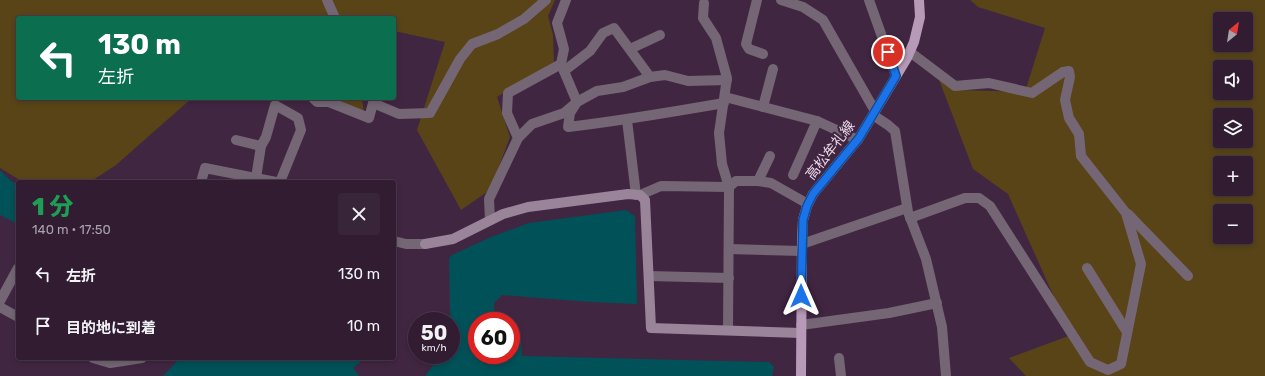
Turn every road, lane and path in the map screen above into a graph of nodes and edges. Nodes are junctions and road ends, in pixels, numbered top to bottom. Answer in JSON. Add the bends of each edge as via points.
{"nodes":[{"id":1,"x":327,"y":0,"type":"edge"},
{"id":2,"x":546,"y":0,"type":"edge"},
{"id":3,"x":566,"y":0,"type":"edge"},
{"id":4,"x":757,"y":0,"type":"edge"},
{"id":5,"x":781,"y":0,"type":"edge"},
{"id":6,"x":869,"y":0,"type":"edge"},
{"id":7,"x":920,"y":0,"type":"edge"},
{"id":8,"x":704,"y":3,"type":"dead end"},
{"id":9,"x":804,"y":4,"type":"edge"},
{"id":10,"x":334,"y":16,"type":"edge"},
{"id":11,"x":660,"y":35,"type":"dead end"},
{"id":12,"x":630,"y":50,"type":"junction"},
{"id":13,"x":910,"y":52,"type":"junction"},
{"id":14,"x":763,"y":54,"type":"dead end"},
{"id":15,"x":563,"y":68,"type":"junction"},
{"id":16,"x":773,"y":69,"type":"dead end"},
{"id":17,"x":896,"y":76,"type":"junction"},
{"id":18,"x":650,"y":77,"type":"junction"},
{"id":19,"x":727,"y":80,"type":"junction"},
{"id":20,"x":315,"y":100,"type":"edge"},
{"id":21,"x":370,"y":100,"type":"edge"},
{"id":22,"x":724,"y":100,"type":"junction"},
{"id":23,"x":276,"y":102,"type":"edge"},
{"id":24,"x":577,"y":102,"type":"junction"},
{"id":25,"x":763,"y":107,"type":"junction"},
{"id":26,"x":874,"y":113,"type":"junction"},
{"id":27,"x":627,"y":120,"type":"junction"},
{"id":28,"x":818,"y":121,"type":"junction"},
{"id":29,"x":518,"y":138,"type":"junction"},
{"id":30,"x":236,"y":140,"type":"dead end"},
{"id":31,"x":858,"y":140,"type":"junction"},
{"id":32,"x":261,"y":146,"type":"junction"},
{"id":33,"x":770,"y":156,"type":"dead end"},
{"id":34,"x":792,"y":174,"type":"dead end"},
{"id":35,"x":256,"y":178,"type":"junction"},
{"id":36,"x":202,"y":180,"type":"edge"},
{"id":37,"x":266,"y":180,"type":"edge"},
{"id":38,"x":281,"y":180,"type":"edge"},
{"id":39,"x":758,"y":181,"type":"junction"},
{"id":40,"x":729,"y":186,"type":"junction"},
{"id":41,"x":638,"y":195,"type":"junction"},
{"id":42,"x":808,"y":204,"type":"junction"},
{"id":43,"x":907,"y":208,"type":"junction"},
{"id":44,"x":1126,"y":213,"type":"junction"},
{"id":45,"x":910,"y":218,"type":"junction"},
{"id":46,"x":490,"y":220,"type":"junction"},
{"id":47,"x":396,"y":242,"type":"edge"},
{"id":48,"x":802,"y":248,"type":"junction"},
{"id":49,"x":729,"y":249,"type":"junction"},
{"id":50,"x":1087,"y":268,"type":"dead end"},
{"id":51,"x":16,"y":272,"type":"edge"},
{"id":52,"x":649,"y":276,"type":"junction"},
{"id":53,"x":1188,"y":276,"type":"dead end"},
{"id":54,"x":728,"y":278,"type":"junction"},
{"id":55,"x":0,"y":301,"type":"edge"},
{"id":56,"x":937,"y":303,"type":"junction"},
{"id":57,"x":0,"y":307,"type":"edge"},
{"id":58,"x":16,"y":316,"type":"edge"},
{"id":59,"x":801,"y":329,"type":"junction"},
{"id":60,"x":728,"y":330,"type":"junction"},
{"id":61,"x":1127,"y":332,"type":"junction"},
{"id":62,"x":839,"y":358,"type":"dead end"},
{"id":63,"x":100,"y":360,"type":"edge"},
{"id":64,"x":129,"y":360,"type":"edge"},
{"id":65,"x":801,"y":376,"type":"edge"},
{"id":66,"x":841,"y":376,"type":"edge"},
{"id":67,"x":946,"y":376,"type":"edge"}],
"edges":[{"from":1,"to":10,"type":"street"},
{"from":2,"to":21,"type":"street","via":[[524,19],[498,34],[472,44],[460,59],[430,113],[399,114]]},
{"from":3,"to":15,"type":"street","via":[[558,23],[564,49]]},
{"from":4,"to":14,"type":"street","via":[[746,44],[749,49]]},
{"from":5,"to":9,"type":"street"},
{"from":6,"to":17,"type":"street"},
{"from":7,"to":13,"type":"main road","name":"高松牟礼線","via":[[920,16]]},
{"from":8,"to":19,"type":"street","via":[[703,18],[716,38]]},
{"from":9,"to":26,"type":"street","via":[[823,20]]},
{"from":11,"to":12,"type":"street"},
{"from":12,"to":15,"type":"street","via":[[614,28],[603,33],[590,51]]},
{"from":12,"to":18,"type":"street"},
{"from":13,"to":17,"type":"main road","name":"高松牟礼線"},
{"from":13,"to":44,"type":"street","via":[[956,86],[989,83],[1032,93],[1063,72],[1069,71],[1065,100],[1069,118],[1079,134],[1081,156]]},
{"from":15,"to":24,"type":"street"},
{"from":15,"to":29,"type":"street","via":[[508,93],[507,113]]},
{"from":16,"to":25,"type":"street"},
{"from":17,"to":26,"type":"main road","name":"高松牟礼線"},
{"from":18,"to":19,"type":"street","via":[[665,75],[688,81]]},
{"from":18,"to":24,"type":"street","via":[[623,87],[597,91]]},
{"from":19,"to":22,"type":"street"},
{"from":20,"to":21,"type":"street","via":[[329,102],[369,118]]},
{"from":22,"to":25,"type":"street"},
{"from":22,"to":27,"type":"street"},
{"from":22,"to":40,"type":"street","via":[[719,133],[722,164]]},
{"from":23,"to":32,"type":"street"},
{"from":23,"to":38,"type":"street","via":[[298,118],[301,130]]},
{"from":24,"to":27,"type":"street","via":[[570,113],[568,127]]},
{"from":24,"to":29,"type":"street","via":[[564,113],[532,124]]},
{"from":25,"to":28,"type":"street"},
{"from":26,"to":31,"type":"main road","name":"高松牟礼線"},
{"from":26,"to":43,"type":"street","via":[[895,131]]},
{"from":27,"to":41,"type":"street"},
{"from":28,"to":31,"type":"street"},
{"from":28,"to":34,"type":"street"},
{"from":29,"to":46,"type":"street","via":[[489,199]]},
{"from":30,"to":32,"type":"street"},
{"from":31,"to":42,"type":"main road","name":"高松牟礼線","via":[[813,194]]},
{"from":32,"to":35,"type":"street"},
{"from":33,"to":39,"type":"street"},
{"from":35,"to":36,"type":"street","via":[[205,168]]},
{"from":35,"to":37,"type":"street"},
{"from":39,"to":40,"type":"street","via":[[736,181]]},
{"from":39,"to":42,"type":"street","via":[[771,183]]},
{"from":40,"to":41,"type":"street","via":[[661,186]]},
{"from":40,"to":49,"type":"street"},
{"from":41,"to":46,"type":"street","via":[[628,194],[528,207]]},
{"from":41,"to":52,"type":"street","via":[[646,200]]},
{"from":42,"to":48,"type":"main road","name":"高松牟礼線","via":[[803,220]]},
{"from":43,"to":45,"type":"street"},
{"from":43,"to":48,"type":"street"},
{"from":44,"to":53,"type":"street"},
{"from":44,"to":61,"type":"street","via":[[1141,264]]},
{"from":45,"to":56,"type":"street","via":[[926,259]]},
{"from":45,"to":61,"type":"street","via":[[965,198],[979,198],[990,206],[1090,362],[1108,370],[1121,364]]},
{"from":46,"to":47,"type":"street","via":[[453,238],[425,244]]},
{"from":48,"to":49,"type":"street"},
{"from":48,"to":59,"type":"main road","name":"高松牟礼線"},
{"from":49,"to":54,"type":"street"},
{"from":50,"to":61,"type":"street"},
{"from":51,"to":55,"type":"street"},
{"from":52,"to":54,"type":"street"},
{"from":52,"to":60,"type":"street","via":[[651,328]]},
{"from":54,"to":60,"type":"street"},
{"from":56,"to":59,"type":"street"},
{"from":56,"to":67,"type":"street","via":[[942,327]]},
{"from":57,"to":58,"type":"street"},
{"from":59,"to":60,"type":"street"},
{"from":59,"to":65,"type":"main road","name":"高松牟礼線"},
{"from":62,"to":66,"type":"street"},
{"from":63,"to":64,"type":"street","via":[[110,363]]}]}
